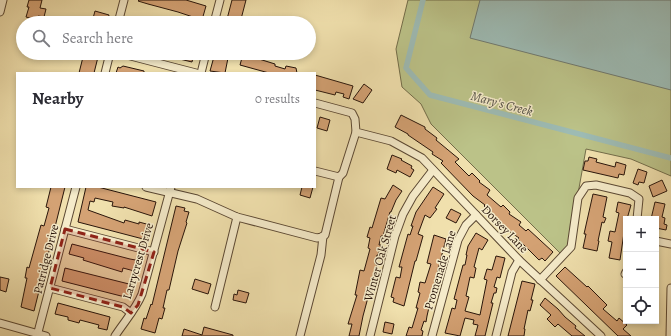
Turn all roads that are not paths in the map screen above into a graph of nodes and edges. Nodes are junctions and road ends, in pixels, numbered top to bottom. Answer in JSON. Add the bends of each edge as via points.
{"nodes":[{"id":1,"x":3,"y":0,"type":"edge"},
{"id":2,"x":124,"y":0,"type":"edge"},
{"id":3,"x":220,"y":0,"type":"edge"},
{"id":4,"x":0,"y":12,"type":"edge"},
{"id":5,"x":120,"y":16,"type":"edge"},
{"id":6,"x":216,"y":16,"type":"edge"},
{"id":7,"x":108,"y":60,"type":"edge"},
{"id":8,"x":146,"y":60,"type":"edge"},
{"id":9,"x":204,"y":60,"type":"edge"},
{"id":10,"x":105,"y":72,"type":"edge"},
{"id":11,"x":192,"y":72,"type":"edge"},
{"id":12,"x":201,"y":72,"type":"edge"},
{"id":13,"x":316,"y":103,"type":"edge"},
{"id":14,"x":356,"y":132,"type":"junction"},
{"id":15,"x":316,"y":170,"type":"edge"},
{"id":16,"x":433,"y":170,"type":"junction"},
{"id":17,"x":339,"y":177,"type":"junction"},
{"id":18,"x":76,"y":188,"type":"edge"},
{"id":19,"x":154,"y":188,"type":"edge"},
{"id":20,"x":170,"y":190,"type":"edge"},
{"id":21,"x":476,"y":215,"type":"junction"},
{"id":22,"x":637,"y":216,"type":"edge"},
{"id":23,"x":237,"y":217,"type":"junction"},
{"id":24,"x":65,"y":229,"type":"junction"},
{"id":25,"x":323,"y":236,"type":"junction"},
{"id":26,"x":659,"y":242,"type":"edge"},
{"id":27,"x":671,"y":244,"type":"edge"},
{"id":28,"x":154,"y":252,"type":"junction"},
{"id":29,"x":519,"y":260,"type":"junction"},
{"id":30,"x":540,"y":280,"type":"junction"},
{"id":31,"x":50,"y":288,"type":"junction"},
{"id":32,"x":671,"y":288,"type":"edge"},
{"id":33,"x":215,"y":307,"type":"dead end"},
{"id":34,"x":131,"y":313,"type":"junction"},
{"id":35,"x":0,"y":323,"type":"edge"},
{"id":36,"x":38,"y":335,"type":"edge"},
{"id":37,"x":46,"y":336,"type":"edge"},
{"id":38,"x":115,"y":336,"type":"edge"},
{"id":39,"x":300,"y":336,"type":"edge"},
{"id":40,"x":370,"y":336,"type":"edge"},
{"id":41,"x":432,"y":336,"type":"edge"},
{"id":42,"x":496,"y":336,"type":"edge"},
{"id":43,"x":601,"y":336,"type":"edge"},
{"id":44,"x":670,"y":336,"type":"edge"}],
"edges":[{"from":1,"to":4,"type":"street"},
{"from":2,"to":5,"type":"street"},
{"from":3,"to":6,"type":"street"},
{"from":7,"to":10,"type":"street"},
{"from":8,"to":11,"type":"street"},
{"from":9,"to":12,"type":"street"},
{"from":13,"to":14,"type":"street","via":[[352,113]]},
{"from":14,"to":16,"type":"street","name":"Dorsey Lane","via":[[391,141],[422,158]]},
{"from":14,"to":17,"type":"street","via":[[343,173]]},
{"from":15,"to":17,"type":"street"},
{"from":16,"to":21,"type":"street","name":"Dorsey Lane"},
{"from":16,"to":40,"type":"street","name":"Winter Oak Street","via":[[413,196],[397,228]]},
{"from":17,"to":25,"type":"street"},
{"from":18,"to":24,"type":"street","name":"Patridge Drive"},
{"from":19,"to":20,"type":"street"},
{"from":20,"to":23,"type":"street"},
{"from":20,"to":28,"type":"street","name":"Larrycrest Drive"},
{"from":21,"to":29,"type":"street","name":"Dorsey Lane"},
{"from":21,"to":41,"type":"street","name":"Promenade Lane","via":[[466,225],[458,240]]},
{"from":22,"to":30,"type":"street","via":[[639,199],[630,193],[596,185],[586,186],[578,198],[571,247]]},
{"from":23,"to":25,"type":"street","via":[[317,238]]},
{"from":23,"to":33,"type":"street"},
{"from":24,"to":28,"type":"street"},
{"from":24,"to":31,"type":"street","name":"Patridge Drive"},
{"from":25,"to":39,"type":"street","via":[[321,254]]},
{"from":26,"to":27,"type":"street"},
{"from":28,"to":34,"type":"street","name":"Larrycrest Drive","via":[[138,305]]},
{"from":29,"to":30,"type":"street","name":"Dorsey Lane"},
{"from":29,"to":42,"type":"street","via":[[512,272]]},
{"from":30,"to":43,"type":"street","name":"Dorsey Lane"},
{"from":31,"to":34,"type":"street","via":[[123,307]]},
{"from":31,"to":36,"type":"street","name":"Patridge Drive"},
{"from":32,"to":44,"type":"street"},
{"from":34,"to":38,"type":"street","name":"Larrycrest Drive"},
{"from":35,"to":36,"type":"street"},
{"from":36,"to":37,"type":"street"}]}
